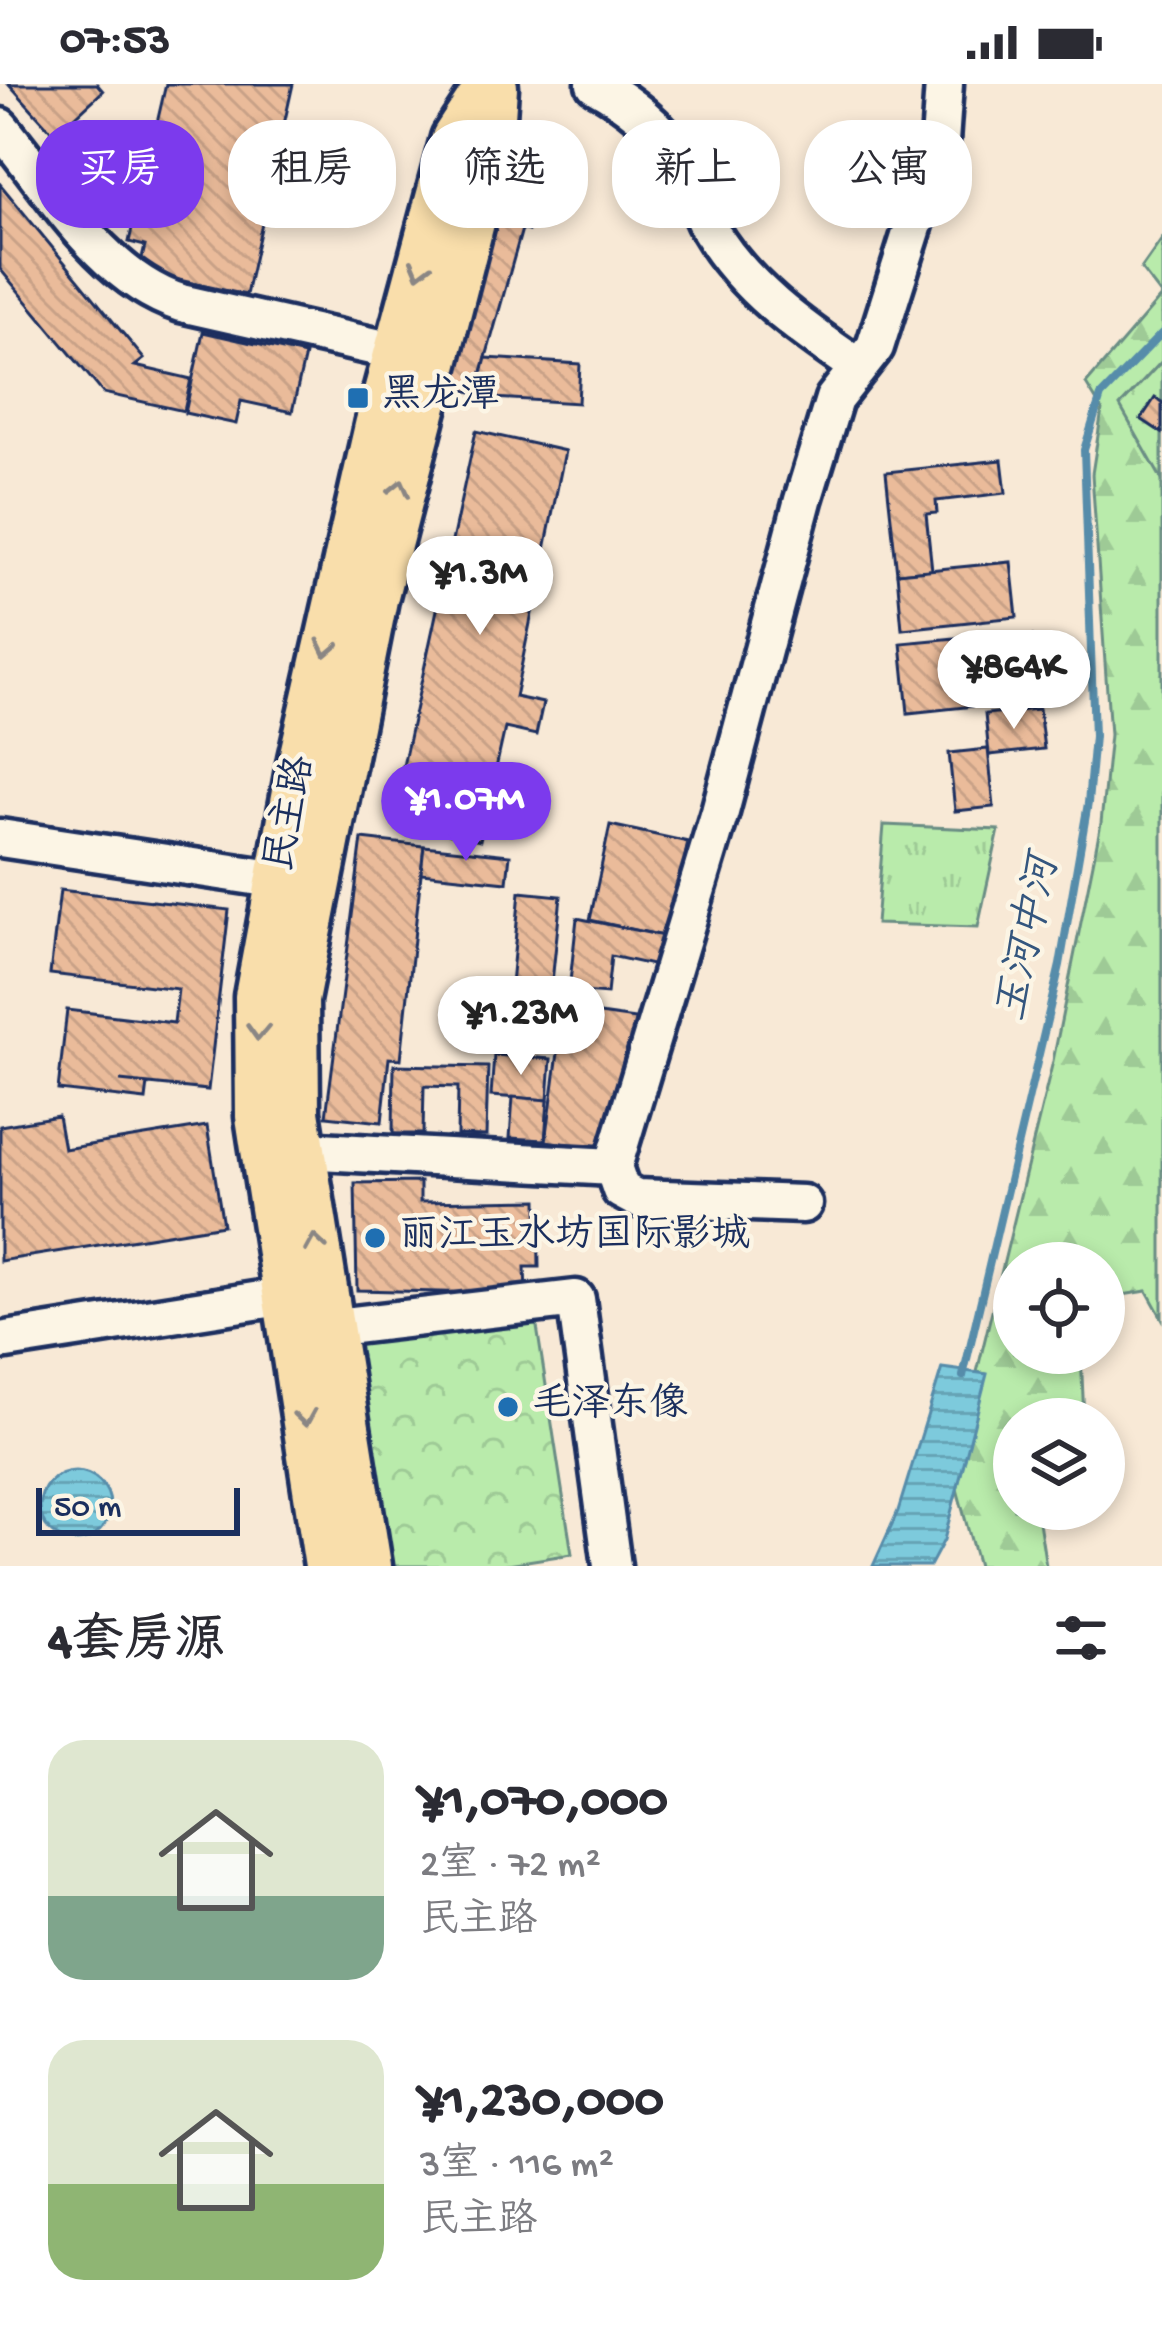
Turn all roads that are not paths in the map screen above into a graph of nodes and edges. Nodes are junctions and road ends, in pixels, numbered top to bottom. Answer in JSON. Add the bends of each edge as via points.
{"nodes":[{"id":1,"x":492,"y":84,"type":"edge"},
{"id":2,"x":595,"y":84,"type":"edge"},
{"id":3,"x":944,"y":84,"type":"edge"},
{"id":4,"x":0,"y":127,"type":"edge"},
{"id":5,"x":398,"y":352,"type":"junction"},
{"id":6,"x":858,"y":367,"type":"junction"},
{"id":7,"x":0,"y":838,"type":"edge"},
{"id":8,"x":280,"y":880,"type":"junction"},
{"id":9,"x":301,"y":1150,"type":"junction"},
{"id":10,"x":613,"y":1167,"type":"junction"},
{"id":11,"x":803,"y":1204,"type":"dead end"},
{"id":12,"x":287,"y":1296,"type":"junction"},
{"id":13,"x":328,"y":1328,"type":"junction"},
{"id":14,"x":0,"y":1342,"type":"edge"},
{"id":15,"x":329,"y":1566,"type":"edge"},
{"id":16,"x":367,"y":1566,"type":"edge"},
{"id":17,"x":612,"y":1566,"type":"edge"}],
"edges":[{"from":1,"to":5,"type":"main road","name":"民主路","one_way":true,"via":[[456,139]]},
{"from":9,"to":1,"type":"main road","name":"民主路","one_way":true,"via":[[292,1073],[298,966],[373,599],[489,148]]},
{"from":2,"to":6,"type":"street","via":[[632,108],[679,158],[708,227],[751,280],[800,328]]},
{"from":3,"to":6,"type":"street","via":[[940,142],[875,347]]},
{"from":4,"to":5,"type":"street","via":[[115,265],[147,290]]},
{"from":5,"to":8,"type":"main road","name":"民主路","one_way":true},
{"from":6,"to":10,"type":"street","via":[[834,399],[803,500],[721,812]]},
{"from":7,"to":8,"type":"street"},
{"from":8,"to":12,"type":"main road","name":"民主路","one_way":true,"via":[[260,997],[257,1075]]},
{"from":9,"to":10,"type":"street"},
{"from":13,"to":9,"type":"main road","name":"民主路","one_way":true},
{"from":10,"to":11,"type":"street","via":[[621,1190],[636,1198]]},
{"from":12,"to":14,"type":"street"},
{"from":12,"to":15,"type":"main road","name":"民主路","one_way":true},
{"from":13,"to":16,"type":"main road","name":"民主路"},
{"from":13,"to":17,"type":"street","via":[[576,1299]]}]}
